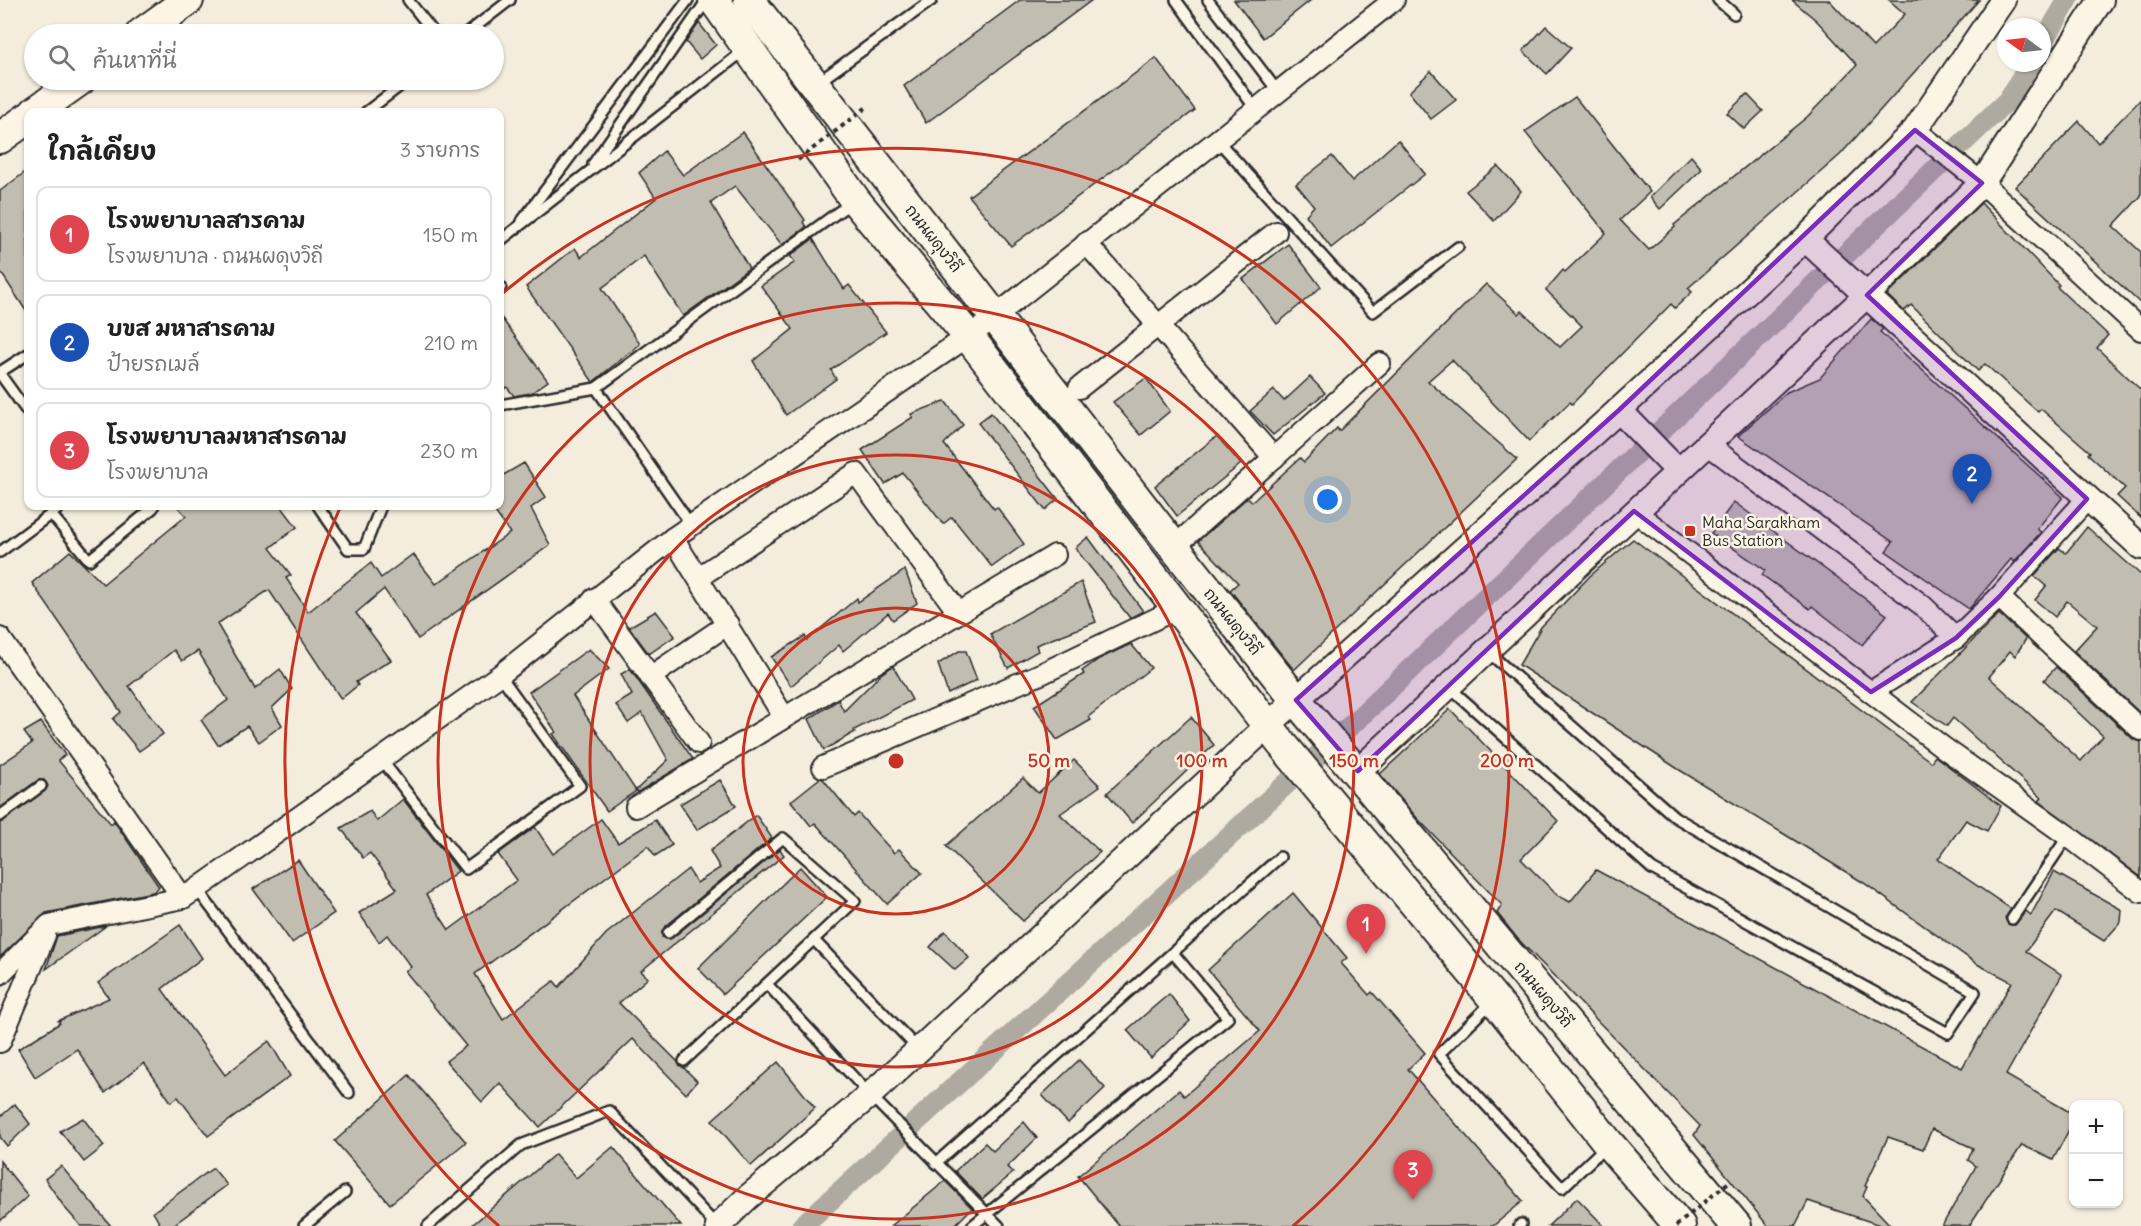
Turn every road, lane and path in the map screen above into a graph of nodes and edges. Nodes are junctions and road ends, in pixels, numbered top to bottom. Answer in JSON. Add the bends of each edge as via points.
{"nodes":[{"id":1,"x":188,"y":0,"type":"edge"},
{"id":2,"x":408,"y":0,"type":"edge"},
{"id":3,"x":510,"y":0,"type":"edge"},
{"id":4,"x":688,"y":0,"type":"edge"},
{"id":5,"x":707,"y":0,"type":"edge"},
{"id":6,"x":714,"y":0,"type":"edge"},
{"id":7,"x":749,"y":0,"type":"edge"},
{"id":8,"x":932,"y":0,"type":"edge"},
{"id":9,"x":1176,"y":0,"type":"edge"},
{"id":10,"x":1208,"y":0,"type":"edge"},
{"id":11,"x":1394,"y":0,"type":"edge"},
{"id":12,"x":1718,"y":0,"type":"edge"},
{"id":13,"x":2003,"y":0,"type":"edge"},
{"id":14,"x":2101,"y":0,"type":"edge"},
{"id":15,"x":1734,"y":14,"type":"dead end"},
{"id":16,"x":155,"y":24,"type":"edge"},
{"id":17,"x":427,"y":24,"type":"edge"},
{"id":18,"x":479,"y":24,"type":"edge"},
{"id":19,"x":749,"y":46,"type":"junction"},
{"id":20,"x":815,"y":85,"type":"junction"},
{"id":21,"x":66,"y":90,"type":"edge"},
{"id":22,"x":395,"y":90,"type":"edge"},
{"id":23,"x":1279,"y":93,"type":"junction"},
{"id":24,"x":867,"y":107,"type":"dead end"},
{"id":25,"x":41,"y":108,"type":"edge"},
{"id":26,"x":371,"y":108,"type":"edge"},
{"id":27,"x":1257,"y":111,"type":"junction"},
{"id":28,"x":24,"y":121,"type":"edge"},
{"id":29,"x":1915,"y":130,"type":"junction"},
{"id":30,"x":0,"y":138,"type":"edge"},
{"id":31,"x":1219,"y":141,"type":"junction"},
{"id":32,"x":798,"y":159,"type":"dead end"},
{"id":33,"x":587,"y":173,"type":"junction"},
{"id":34,"x":1982,"y":183,"type":"junction"},
{"id":35,"x":855,"y":200,"type":"junction"},
{"id":36,"x":513,"y":232,"type":"junction"},
{"id":37,"x":1276,"y":232,"type":"dead end"},
{"id":38,"x":504,"y":238,"type":"edge"},
{"id":39,"x":1805,"y":239,"type":"junction"},
{"id":40,"x":1086,"y":243,"type":"junction"},
{"id":41,"x":1458,"y":247,"type":"dead end"},
{"id":42,"x":1867,"y":295,"type":"junction"},
{"id":43,"x":995,"y":317,"type":"junction"},
{"id":44,"x":1159,"y":324,"type":"junction"},
{"id":45,"x":2141,"y":330,"type":"edge"},
{"id":46,"x":969,"y":337,"type":"junction"},
{"id":47,"x":24,"y":357,"type":"edge"},
{"id":48,"x":1380,"y":363,"type":"dead end"},
{"id":49,"x":0,"y":373,"type":"edge"},
{"id":50,"x":1079,"y":387,"type":"dead end"},
{"id":51,"x":596,"y":388,"type":"junction"},
{"id":52,"x":504,"y":404,"type":"edge"},
{"id":53,"x":24,"y":407,"type":"edge"},
{"id":54,"x":1619,"y":410,"type":"junction"},
{"id":55,"x":1706,"y":443,"type":"junction"},
{"id":56,"x":1274,"y":458,"type":"junction"},
{"id":57,"x":1677,"y":470,"type":"junction"},
{"id":58,"x":2087,"y":499,"type":"junction"},
{"id":59,"x":56,"y":510,"type":"edge"},
{"id":60,"x":151,"y":510,"type":"edge"},
{"id":61,"x":321,"y":510,"type":"edge"},
{"id":62,"x":379,"y":510,"type":"edge"},
{"id":63,"x":1634,"y":511,"type":"junction"},
{"id":64,"x":51,"y":514,"type":"junction"},
{"id":65,"x":691,"y":525,"type":"junction"},
{"id":66,"x":673,"y":538,"type":"junction"},
{"id":67,"x":1174,"y":547,"type":"junction"},
{"id":68,"x":2141,"y":547,"type":"edge"},
{"id":69,"x":0,"y":552,"type":"edge"},
{"id":70,"x":1055,"y":555,"type":"dead end"},
{"id":71,"x":699,"y":577,"type":"junction"},
{"id":72,"x":1999,"y":597,"type":"junction"},
{"id":73,"x":594,"y":599,"type":"junction"},
{"id":74,"x":1176,"y":609,"type":"junction"},
{"id":75,"x":958,"y":612,"type":"junction"},
{"id":76,"x":728,"y":624,"type":"junction"},
{"id":77,"x":0,"y":638,"type":"edge"},
{"id":78,"x":1956,"y":638,"type":"junction"},
{"id":79,"x":1486,"y":651,"type":"junction"},
{"id":80,"x":500,"y":675,"type":"junction"},
{"id":81,"x":650,"y":677,"type":"junction"},
{"id":82,"x":1449,"y":687,"type":"junction"},
{"id":83,"x":1871,"y":692,"type":"junction"},
{"id":84,"x":1304,"y":709,"type":"junction"},
{"id":85,"x":784,"y":717,"type":"junction"},
{"id":86,"x":2141,"y":730,"type":"edge"},
{"id":87,"x":1275,"y":735,"type":"junction"},
{"id":88,"x":699,"y":743,"type":"dead end"},
{"id":89,"x":381,"y":759,"type":"junction"},
{"id":90,"x":1350,"y":762,"type":"junction"},
{"id":91,"x":823,"y":767,"type":"dead end"},
{"id":92,"x":41,"y":786,"type":"dead end"},
{"id":93,"x":636,"y":807,"type":"dead end"},
{"id":94,"x":0,"y":816,"type":"edge"},
{"id":95,"x":2068,"y":836,"type":"junction"},
{"id":96,"x":1280,"y":857,"type":"dead end"},
{"id":97,"x":2141,"y":892,"type":"edge"},
{"id":98,"x":190,"y":893,"type":"junction"},
{"id":99,"x":2012,"y":919,"type":"dead end"},
{"id":100,"x":49,"y":925,"type":"junction"},
{"id":101,"x":668,"y":933,"type":"dead end"},
{"id":102,"x":814,"y":940,"type":"junction"},
{"id":103,"x":1173,"y":953,"type":"junction"},
{"id":104,"x":0,"y":974,"type":"edge"},
{"id":105,"x":767,"y":984,"type":"junction"},
{"id":106,"x":1494,"y":999,"type":"junction"},
{"id":107,"x":0,"y":1042,"type":"edge"},
{"id":108,"x":918,"y":1050,"type":"junction"},
{"id":109,"x":684,"y":1061,"type":"dead end"},
{"id":110,"x":349,"y":1093,"type":"dead end"},
{"id":111,"x":876,"y":1102,"type":"junction"},
{"id":112,"x":1609,"y":1144,"type":"junction"},
{"id":113,"x":933,"y":1159,"type":"junction"},
{"id":114,"x":1730,"y":1181,"type":"dead end"},
{"id":115,"x":345,"y":1192,"type":"dead end"},
{"id":116,"x":987,"y":1213,"type":"junction"},
{"id":117,"x":304,"y":1226,"type":"edge"},
{"id":118,"x":428,"y":1226,"type":"edge"},
{"id":119,"x":717,"y":1226,"type":"edge"},
{"id":120,"x":972,"y":1226,"type":"edge"},
{"id":121,"x":999,"y":1226,"type":"edge"},
{"id":122,"x":1678,"y":1226,"type":"edge"},
{"id":123,"x":1736,"y":1226,"type":"edge"}],
"edges":[{"from":1,"to":16,"type":"main road"},
{"from":2,"to":17,"type":"lane"},
{"from":3,"to":18,"type":"lane"},
{"from":4,"to":36,"type":"lane"},
{"from":5,"to":33,"type":"lane"},
{"from":6,"to":19,"type":"main road"},
{"from":7,"to":20,"type":"main road","name":"ถนนผดุงวิถี"},
{"from":8,"to":20,"type":"lane"},
{"from":9,"to":27,"type":"lane"},
{"from":10,"to":23,"type":"lane"},
{"from":11,"to":23,"type":"street"},
{"from":12,"to":15,"type":"lane"},
{"from":13,"to":29,"type":"street"},
{"from":14,"to":34,"type":"street"},
{"from":19,"to":33,"type":"lane"},
{"from":19,"to":35,"type":"main road"},
{"from":20,"to":43,"type":"main road","name":"ถนนผดุงวิถี"},
{"from":21,"to":25,"type":"main road"},
{"from":22,"to":26,"type":"lane"},
{"from":23,"to":27,"type":"street"},
{"from":24,"to":32,"type":"path","bridge":true},
{"from":27,"to":31,"type":"street"},
{"from":28,"to":30,"type":"main road"},
{"from":29,"to":34,"type":"street"},
{"from":29,"to":39,"type":"street"},
{"from":31,"to":40,"type":"street"},
{"from":31,"to":41,"type":"lane","via":[[1373,312]]},
{"from":33,"to":36,"type":"lane"},
{"from":34,"to":42,"type":"street"},
{"from":34,"to":45,"type":"street"},
{"from":35,"to":46,"type":"main road"},
{"from":35,"to":51,"type":"lane"},
{"from":36,"to":38,"type":"lane"},
{"from":37,"to":44,"type":"street"},
{"from":39,"to":42,"type":"street"},
{"from":39,"to":54,"type":"street"},
{"from":40,"to":43,"type":"street"},
{"from":40,"to":44,"type":"street"},
{"from":42,"to":55,"type":"street"},
{"from":42,"to":58,"type":"street"},
{"from":43,"to":46,"type":"street"},
{"from":43,"to":67,"type":"main road","name":"ถนนผดุงวิถี"},
{"from":44,"to":50,"type":"street"},
{"from":44,"to":56,"type":"street"},
{"from":46,"to":65,"type":"street"},
{"from":46,"to":74,"type":"main road"},
{"from":47,"to":49,"type":"lane"},
{"from":48,"to":56,"type":"street"},
{"from":49,"to":53,"type":"lane"},
{"from":51,"to":52,"type":"lane"},
{"from":51,"to":65,"type":"lane"},
{"from":54,"to":57,"type":"street"},
{"from":54,"to":84,"type":"street"},
{"from":55,"to":57,"type":"street"},
{"from":55,"to":78,"type":"street","via":[[1922,605]]},
{"from":56,"to":67,"type":"street"},
{"from":57,"to":63,"type":"street"},
{"from":58,"to":68,"type":"street"},
{"from":58,"to":72,"type":"street"},
{"from":59,"to":64,"type":"lane"},
{"from":60,"to":64,"type":"lane","via":[[89,560]]},
{"from":61,"to":62,"type":"lane","via":[[348,549],[364,549]]},
{"from":63,"to":79,"type":"street"},
{"from":63,"to":83,"type":"street"},
{"from":64,"to":69,"type":"lane"},
{"from":65,"to":66,"type":"street"},
{"from":66,"to":71,"type":"street"},
{"from":66,"to":73,"type":"street"},
{"from":67,"to":84,"type":"main road","name":"ถนนผดุงวิถี"},
{"from":70,"to":75,"type":"street"},
{"from":71,"to":75,"type":"street","via":[[856,473]]},
{"from":71,"to":76,"type":"street"},
{"from":72,"to":78,"type":"street"},
{"from":72,"to":86,"type":"street"},
{"from":73,"to":80,"type":"street"},
{"from":73,"to":81,"type":"street"},
{"from":74,"to":87,"type":"main road"},
{"from":74,"to":91,"type":"street","via":[[1043,673]]},
{"from":75,"to":85,"type":"street"},
{"from":76,"to":81,"type":"street"},
{"from":76,"to":85,"type":"street"},
{"from":77,"to":98,"type":"street"},
{"from":78,"to":83,"type":"street"},
{"from":79,"to":82,"type":"street"},
{"from":79,"to":82,"type":"lane","via":[[1675,817],[1975,992],[1948,1033],[1652,869]]},
{"from":80,"to":89,"type":"street"},
{"from":80,"to":89,"type":"lane","via":[[580,786],[466,869]]},
{"from":81,"to":88,"type":"street"},
{"from":82,"to":90,"type":"street"},
{"from":83,"to":95,"type":"street"},
{"from":84,"to":87,"type":"street"},
{"from":84,"to":90,"type":"main road","name":"ถนนผดุงวิถี"},
{"from":85,"to":93,"type":"street"},
{"from":87,"to":106,"type":"main road"},
{"from":87,"to":108,"type":"street"},
{"from":89,"to":98,"type":"street"},
{"from":90,"to":123,"type":"main road","name":"ถนนผดุงวิถี"},
{"from":92,"to":94,"type":"lane"},
{"from":95,"to":97,"type":"street"},
{"from":95,"to":99,"type":"lane"},
{"from":96,"to":103,"type":"lane"},
{"from":98,"to":100,"type":"street"},
{"from":98,"to":110,"type":"lane"},
{"from":100,"to":104,"type":"street"},
{"from":100,"to":107,"type":"street"},
{"from":101,"to":102,"type":"lane","via":[[783,838],[855,902]]},
{"from":102,"to":105,"type":"lane"},
{"from":102,"to":108,"type":"lane"},
{"from":103,"to":113,"type":"lane"},
{"from":103,"to":116,"type":"lane","via":[[1228,1018]]},
{"from":105,"to":109,"type":"lane"},
{"from":105,"to":111,"type":"lane"},
{"from":106,"to":112,"type":"main road"},
{"from":106,"to":112,"type":"lane","via":[[1439,1054],[1562,1188]]},
{"from":108,"to":111,"type":"street"},
{"from":111,"to":113,"type":"lane"},
{"from":111,"to":119,"type":"street","via":[[747,1198]]},
{"from":112,"to":122,"type":"main road"},
{"from":113,"to":116,"type":"lane"},
{"from":114,"to":122,"type":"path","bridge":true},
{"from":115,"to":117,"type":"lane"},
{"from":116,"to":120,"type":"lane"},
{"from":116,"to":121,"type":"lane"},
{"from":118,"to":119,"type":"lane","via":[[521,1145],[609,1111]]}]}
